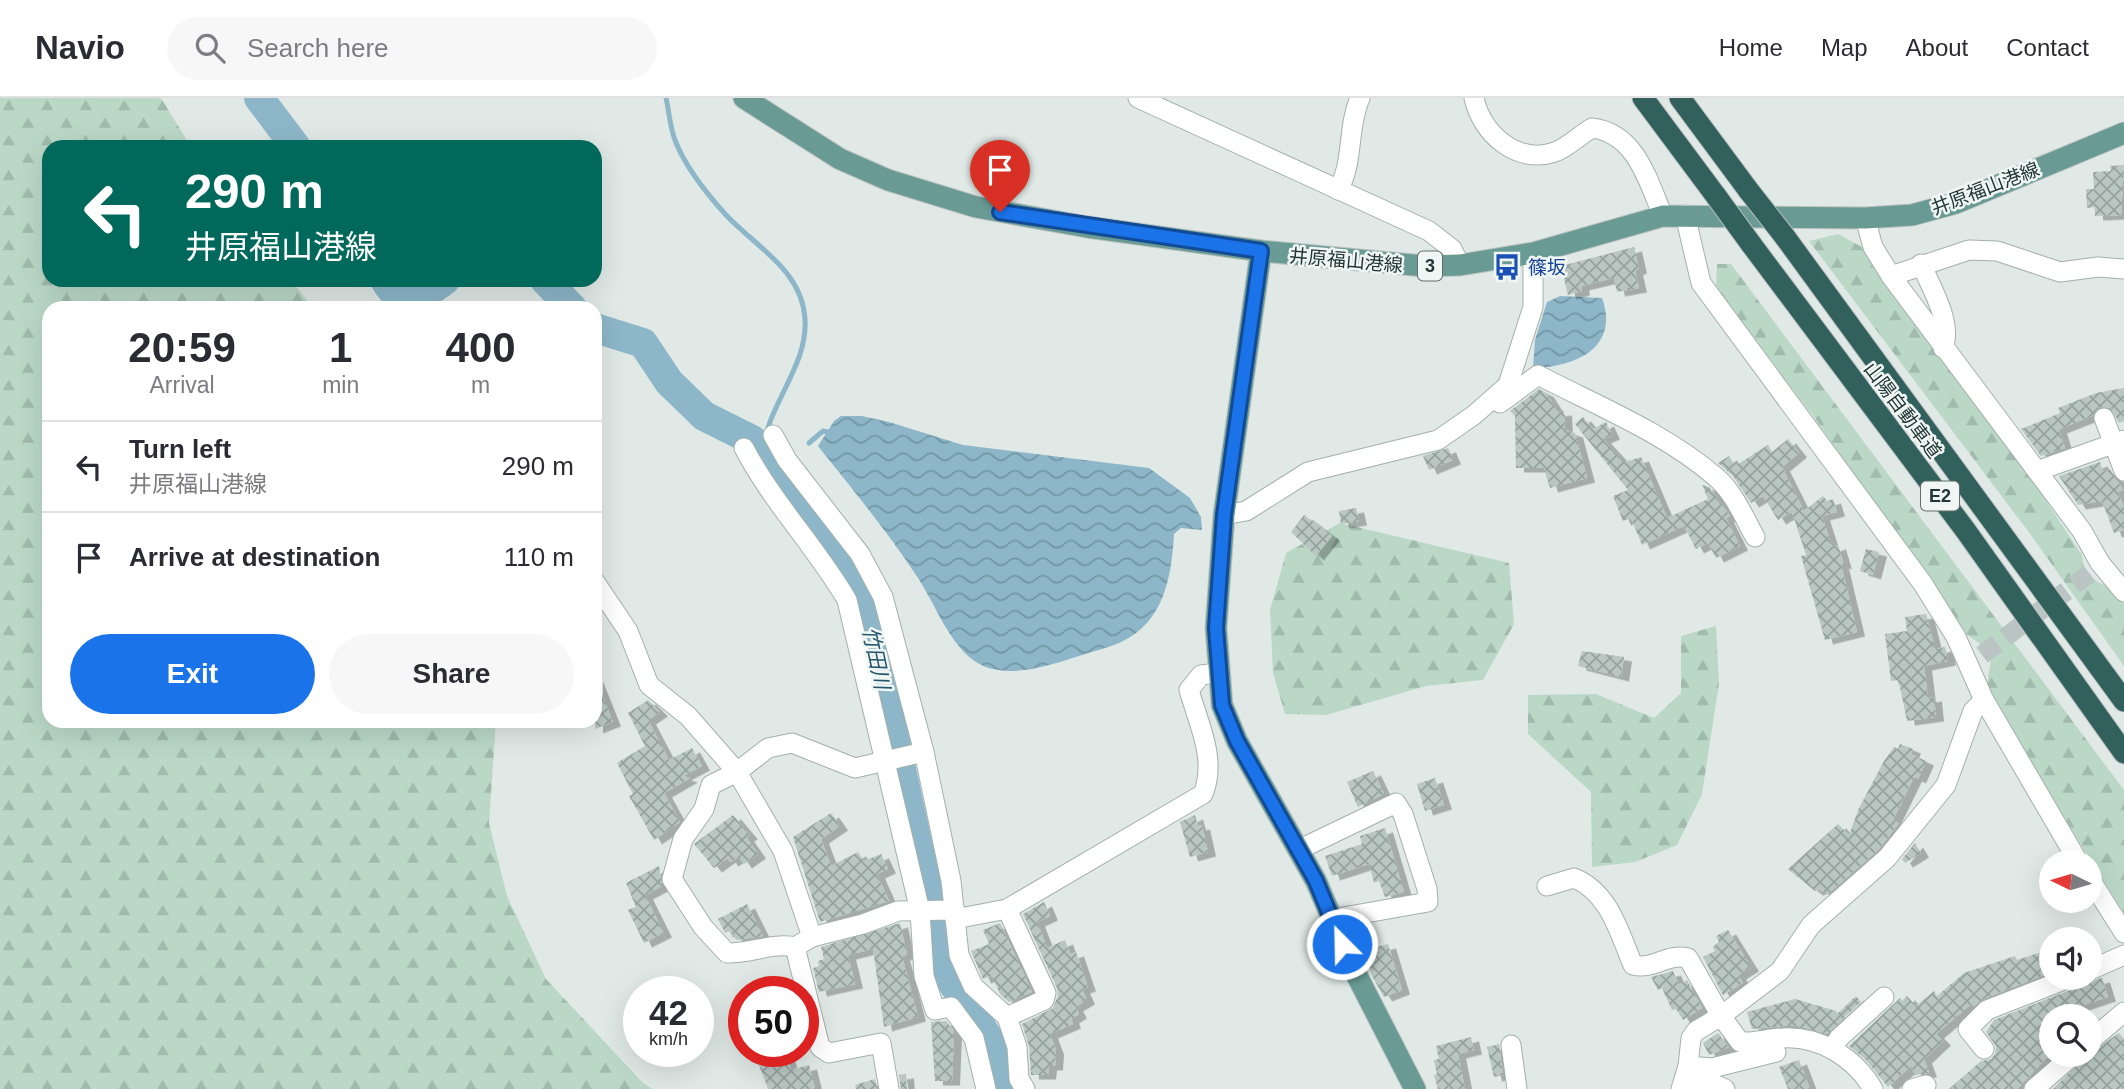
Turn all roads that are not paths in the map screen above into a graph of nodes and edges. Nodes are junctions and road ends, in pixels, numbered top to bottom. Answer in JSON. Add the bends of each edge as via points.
{"nodes":[{"id":1,"x":744,"y":98,"type":"edge"},
{"id":2,"x":1138,"y":98,"type":"edge"},
{"id":3,"x":1360,"y":98,"type":"edge"},
{"id":4,"x":1474,"y":98,"type":"edge"},
{"id":5,"x":1643,"y":98,"type":"edge"},
{"id":6,"x":1679,"y":98,"type":"edge"},
{"id":7,"x":2124,"y":132,"type":"edge"},
{"id":8,"x":1338,"y":190,"type":"junction"},
{"id":9,"x":1685,"y":215,"type":"junction"},
{"id":10,"x":1663,"y":216,"type":"junction"},
{"id":11,"x":1864,"y":218,"type":"junction"},
{"id":12,"x":1261,"y":251,"type":"junction"},
{"id":13,"x":1533,"y":253,"type":"junction"},
{"id":14,"x":1921,"y":264,"type":"junction"},
{"id":15,"x":1460,"y":265,"type":"junction"},
{"id":16,"x":2124,"y":269,"type":"edge"},
{"id":17,"x":1891,"y":275,"type":"junction"},
{"id":18,"x":1943,"y":348,"type":"junction"},
{"id":19,"x":1474,"y":415,"type":"junction"},
{"id":20,"x":2104,"y":418,"type":"dead end"},
{"id":21,"x":773,"y":435,"type":"dead end"},
{"id":22,"x":2119,"y":442,"type":"edge"},
{"id":23,"x":744,"y":447,"type":"dead end"},
{"id":24,"x":2037,"y":471,"type":"junction"},
{"id":25,"x":2124,"y":471,"type":"edge"},
{"id":26,"x":1224,"y":515,"type":"junction"},
{"id":27,"x":1755,"y":537,"type":"dead end"},
{"id":28,"x":602,"y":592,"type":"edge"},
{"id":29,"x":2124,"y":592,"type":"edge"},
{"id":30,"x":1219,"y":673,"type":"junction"},
{"id":31,"x":1984,"y":700,"type":"junction"},
{"id":32,"x":2124,"y":701,"type":"edge"},
{"id":33,"x":920,"y":753,"type":"junction"},
{"id":34,"x":2124,"y":753,"type":"edge"},
{"id":35,"x":888,"y":761,"type":"junction"},
{"id":36,"x":737,"y":772,"type":"junction"},
{"id":37,"x":1298,"y":850,"type":"junction"},
{"id":38,"x":2071,"y":850,"type":"edge"},
{"id":39,"x":1547,"y":886,"type":"dead end"},
{"id":40,"x":2102,"y":898,"type":"edge"},
{"id":41,"x":1007,"y":909,"type":"junction"},
{"id":42,"x":922,"y":912,"type":"junction"},
{"id":43,"x":952,"y":913,"type":"junction"},
{"id":44,"x":1332,"y":919,"type":"junction"},
{"id":45,"x":2124,"y":933,"type":"edge"},
{"id":46,"x":812,"y":937,"type":"junction"},
{"id":47,"x":795,"y":947,"type":"junction"},
{"id":48,"x":2124,"y":955,"type":"edge"},
{"id":49,"x":2102,"y":965,"type":"edge"},
{"id":50,"x":971,"y":987,"type":"junction"},
{"id":51,"x":2039,"y":990,"type":"edge"},
{"id":52,"x":1884,"y":997,"type":"dead end"},
{"id":53,"x":952,"y":1006,"type":"junction"},
{"id":54,"x":2124,"y":1012,"type":"edge"},
{"id":55,"x":1721,"y":1016,"type":"junction"},
{"id":56,"x":1007,"y":1017,"type":"junction"},
{"id":57,"x":2102,"y":1031,"type":"edge"},
{"id":58,"x":1511,"y":1045,"type":"dead end"},
{"id":59,"x":1833,"y":1047,"type":"junction"},
{"id":60,"x":1984,"y":1049,"type":"dead end"},
{"id":61,"x":1776,"y":1052,"type":"dead end"},
{"id":62,"x":2059,"y":1067,"type":"edge"},
{"id":63,"x":1684,"y":1079,"type":"edge"},
{"id":64,"x":889,"y":1089,"type":"edge"},
{"id":65,"x":986,"y":1089,"type":"edge"},
{"id":66,"x":1025,"y":1089,"type":"edge"},
{"id":67,"x":1415,"y":1089,"type":"edge"},
{"id":68,"x":1517,"y":1089,"type":"edge"},
{"id":69,"x":1725,"y":1089,"type":"edge"},
{"id":70,"x":1873,"y":1089,"type":"edge"},
{"id":71,"x":2034,"y":1089,"type":"edge"}],
"edges":[{"from":1,"to":12,"type":"main road","name":"井原福山港線","number":"3","via":[[840,159],[936,197],[1023,217]]},
{"from":2,"to":8,"type":"street"},
{"from":3,"to":8,"type":"street","via":[[1352,115],[1344,180]]},
{"from":4,"to":10,"type":"street","via":[[1493,135],[1504,146],[1521,152],[1558,151],[1592,128],[1618,135],[1637,157]]},
{"from":5,"to":34,"type":"highway","name":"山陽自動車道","number":"E2","bridge":true,"via":[[1966,531]]},
{"from":6,"to":32,"type":"highway","name":"山陽自動車道","number":"E2","bridge":true},
{"from":7,"to":11,"type":"main road","name":"井原福山港線","number":"3","via":[[1956,203],[1912,215]]},
{"from":8,"to":15,"type":"street","via":[[1429,232],[1452,249]]},
{"from":9,"to":10,"type":"main road","name":"井原福山港線","number":"3"},
{"from":9,"to":11,"type":"main road","name":"井原福山港線","number":"3"},
{"from":9,"to":31,"type":"street","via":[[1702,283],[1975,660]]},
{"from":10,"to":13,"type":"main road","name":"井原福山港線","number":"3"},
{"from":11,"to":17,"type":"street","via":[[1873,247]]},
{"from":12,"to":15,"type":"main road","name":"井原福山港線","number":"3","via":[[1388,265]]},
{"from":12,"to":26,"type":"main road"},
{"from":13,"to":15,"type":"main road","name":"井原福山港線","number":"3"},
{"from":13,"to":19,"type":"street","via":[[1533,307],[1508,385]]},
{"from":14,"to":16,"type":"street","via":[[1983,250],[2060,272]]},
{"from":14,"to":17,"type":"street"},
{"from":14,"to":18,"type":"street","via":[[1940,309],[1946,341]]},
{"from":17,"to":18,"type":"street"},
{"from":18,"to":24,"type":"street"},
{"from":19,"to":26,"type":"street","via":[[1438,440],[1308,472],[1245,511]]},
{"from":19,"to":27,"type":"street","via":[[1479,419],[1538,375],[1661,439],[1718,479]]},
{"from":20,"to":22,"type":"street"},
{"from":21,"to":33,"type":"street","via":[[860,554],[883,597]]},
{"from":22,"to":24,"type":"street"},
{"from":22,"to":25,"type":"street"},
{"from":23,"to":35,"type":"street","via":[[758,476],[846,600]]},
{"from":24,"to":29,"type":"street","via":[[2082,531],[2095,568]]},
{"from":26,"to":30,"type":"main road","via":[[1216,628]]},
{"from":28,"to":36,"type":"street","via":[[628,631],[649,685],[688,716]]},
{"from":30,"to":37,"type":"main road","via":[[1222,705],[1237,741]]},
{"from":30,"to":41,"type":"street","via":[[1201,675],[1189,690],[1210,764],[1203,794]]},
{"from":31,"to":38,"type":"street"},
{"from":31,"to":55,"type":"street","via":[[1973,710],[1946,785],[1887,858],[1811,925],[1780,971]]},
{"from":33,"to":35,"type":"street"},
{"from":33,"to":43,"type":"street"},
{"from":35,"to":36,"type":"street","via":[[855,768],[792,743],[768,748]]},
{"from":35,"to":42,"type":"street"},
{"from":36,"to":46,"type":"street","via":[[783,851]]},
{"from":36,"to":47,"type":"street","via":[[711,785],[704,809],[682,839],[671,879],[727,953]]},
{"from":37,"to":44,"type":"main road"},
{"from":37,"to":44,"type":"street","via":[[1396,803],[1403,814],[1428,902]]},
{"from":39,"to":55,"type":"street","via":[[1574,878],[1599,895],[1633,965],[1646,968],[1674,955],[1688,958]]},
{"from":40,"to":45,"type":"street"},
{"from":41,"to":43,"type":"street"},
{"from":41,"to":56,"type":"street","via":[[1046,993],[1044,1000]]},
{"from":42,"to":43,"type":"street"},
{"from":42,"to":46,"type":"street","via":[[898,911]]},
{"from":42,"to":53,"type":"street","via":[[923,976],[930,1003],[935,1010]]},
{"from":43,"to":50,"type":"street","via":[[959,955]]},
{"from":44,"to":67,"type":"main road"},
{"from":46,"to":47,"type":"street"},
{"from":47,"to":64,"type":"street","via":[[820,1047],[830,1053],[881,1043]]},
{"from":48,"to":49,"type":"street"},
{"from":50,"to":53,"type":"street"},
{"from":50,"to":56,"type":"street"},
{"from":51,"to":60,"type":"street","via":[[1986,1010],[1968,1029]]},
{"from":52,"to":59,"type":"street"},
{"from":53,"to":65,"type":"street","via":[[974,1038]]},
{"from":54,"to":57,"type":"street"},
{"from":55,"to":59,"type":"street","via":[[1740,1042],[1785,1037]]},
{"from":55,"to":63,"type":"street","via":[[1691,1038]]},
{"from":56,"to":66,"type":"street"},
{"from":58,"to":68,"type":"street"},
{"from":59,"to":70,"type":"street"},
{"from":61,"to":63,"type":"street"},
{"from":62,"to":71,"type":"street"},
{"from":63,"to":69,"type":"street","via":[[1705,1080]]}]}
